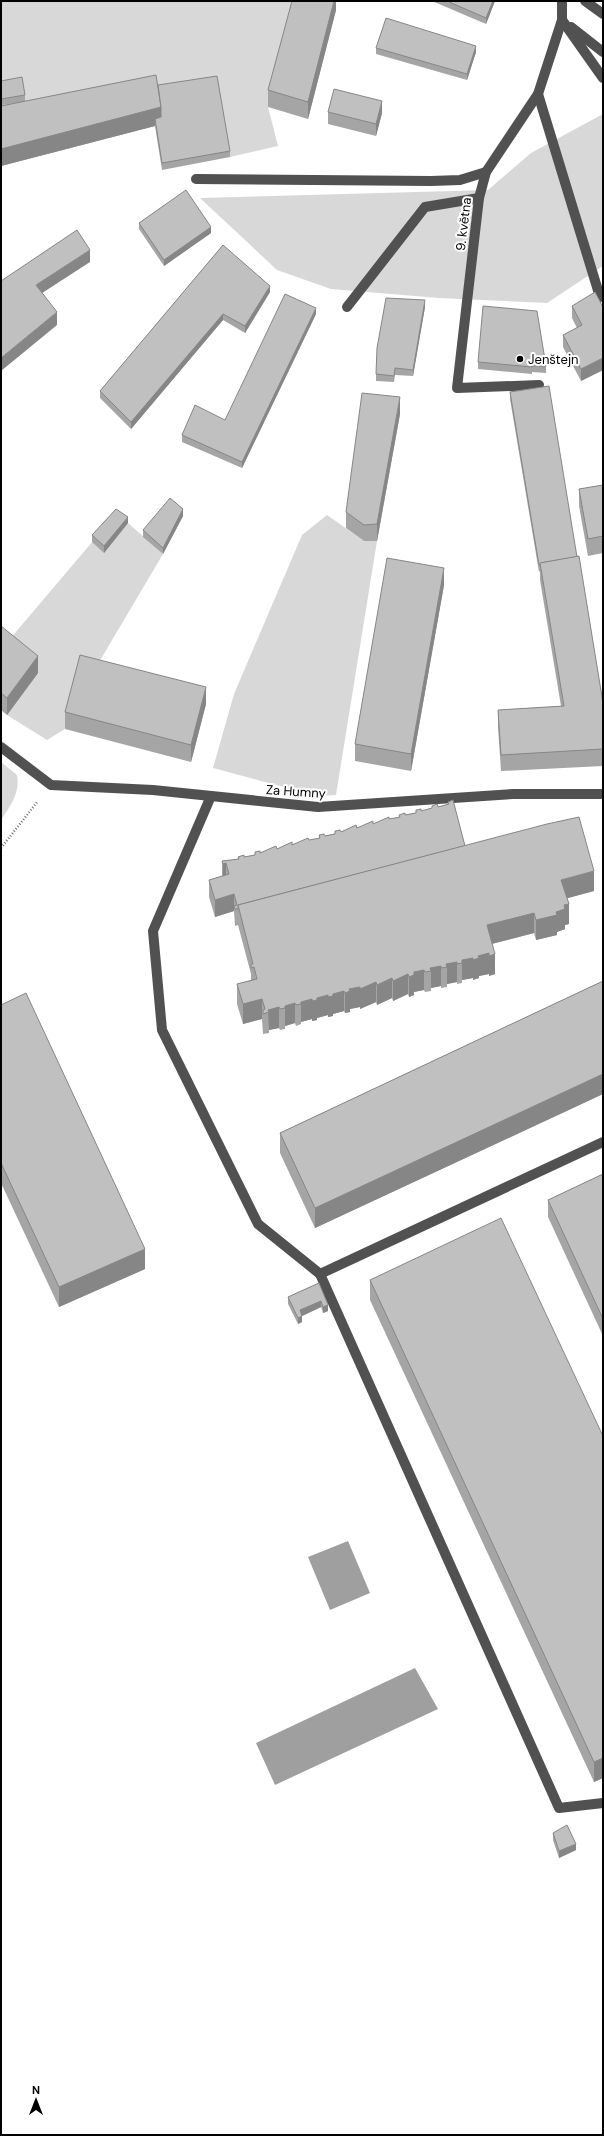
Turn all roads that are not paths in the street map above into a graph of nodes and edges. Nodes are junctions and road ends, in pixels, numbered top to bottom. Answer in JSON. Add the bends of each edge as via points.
{"nodes":[{"id":1,"x":562,"y":1,"type":"edge"},
{"id":2,"x":586,"y":1,"type":"edge"},
{"id":3,"x":603,"y":14,"type":"edge"},
{"id":4,"x":562,"y":20,"type":"junction"},
{"id":5,"x":603,"y":52,"type":"edge"},
{"id":6,"x":603,"y":78,"type":"edge"},
{"id":7,"x":538,"y":94,"type":"junction"},
{"id":8,"x":486,"y":172,"type":"junction"},
{"id":9,"x":196,"y":179,"type":"dead end"},
{"id":10,"x":479,"y":198,"type":"junction"},
{"id":11,"x":600,"y":297,"type":"dead end"},
{"id":12,"x":347,"y":307,"type":"dead end"},
{"id":13,"x":539,"y":385,"type":"dead end"},
{"id":14,"x":1,"y":747,"type":"edge"},
{"id":15,"x":603,"y":794,"type":"edge"},
{"id":16,"x":211,"y":796,"type":"junction"},
{"id":17,"x":603,"y":1142,"type":"edge"},
{"id":18,"x":320,"y":1274,"type":"junction"},
{"id":19,"x":603,"y":1803,"type":"edge"}],
"edges":[{"from":1,"to":4,"type":"street","name":"9. května"},
{"from":2,"to":3,"type":"street"},
{"from":4,"to":5,"type":"street"},
{"from":4,"to":6,"type":"street"},
{"from":4,"to":7,"type":"street","name":"9. května"},
{"from":7,"to":8,"type":"street","name":"9. května"},
{"from":7,"to":11,"type":"street"},
{"from":8,"to":9,"type":"street","via":[[460,180],[431,181]]},
{"from":8,"to":10,"type":"street","name":"9. května"},
{"from":10,"to":12,"type":"street","via":[[425,206]]},
{"from":10,"to":13,"type":"street","name":"9. května","via":[[457,388]]},
{"from":14,"to":16,"type":"street","name":"Za Humny","via":[[51,785],[153,790]]},
{"from":15,"to":16,"type":"street","name":"Za Humny","via":[[512,794],[318,807]]},
{"from":16,"to":18,"type":"street","via":[[153,930],[162,1030],[258,1224]]},
{"from":17,"to":18,"type":"street"},
{"from":18,"to":19,"type":"street","via":[[559,1808]]}]}
